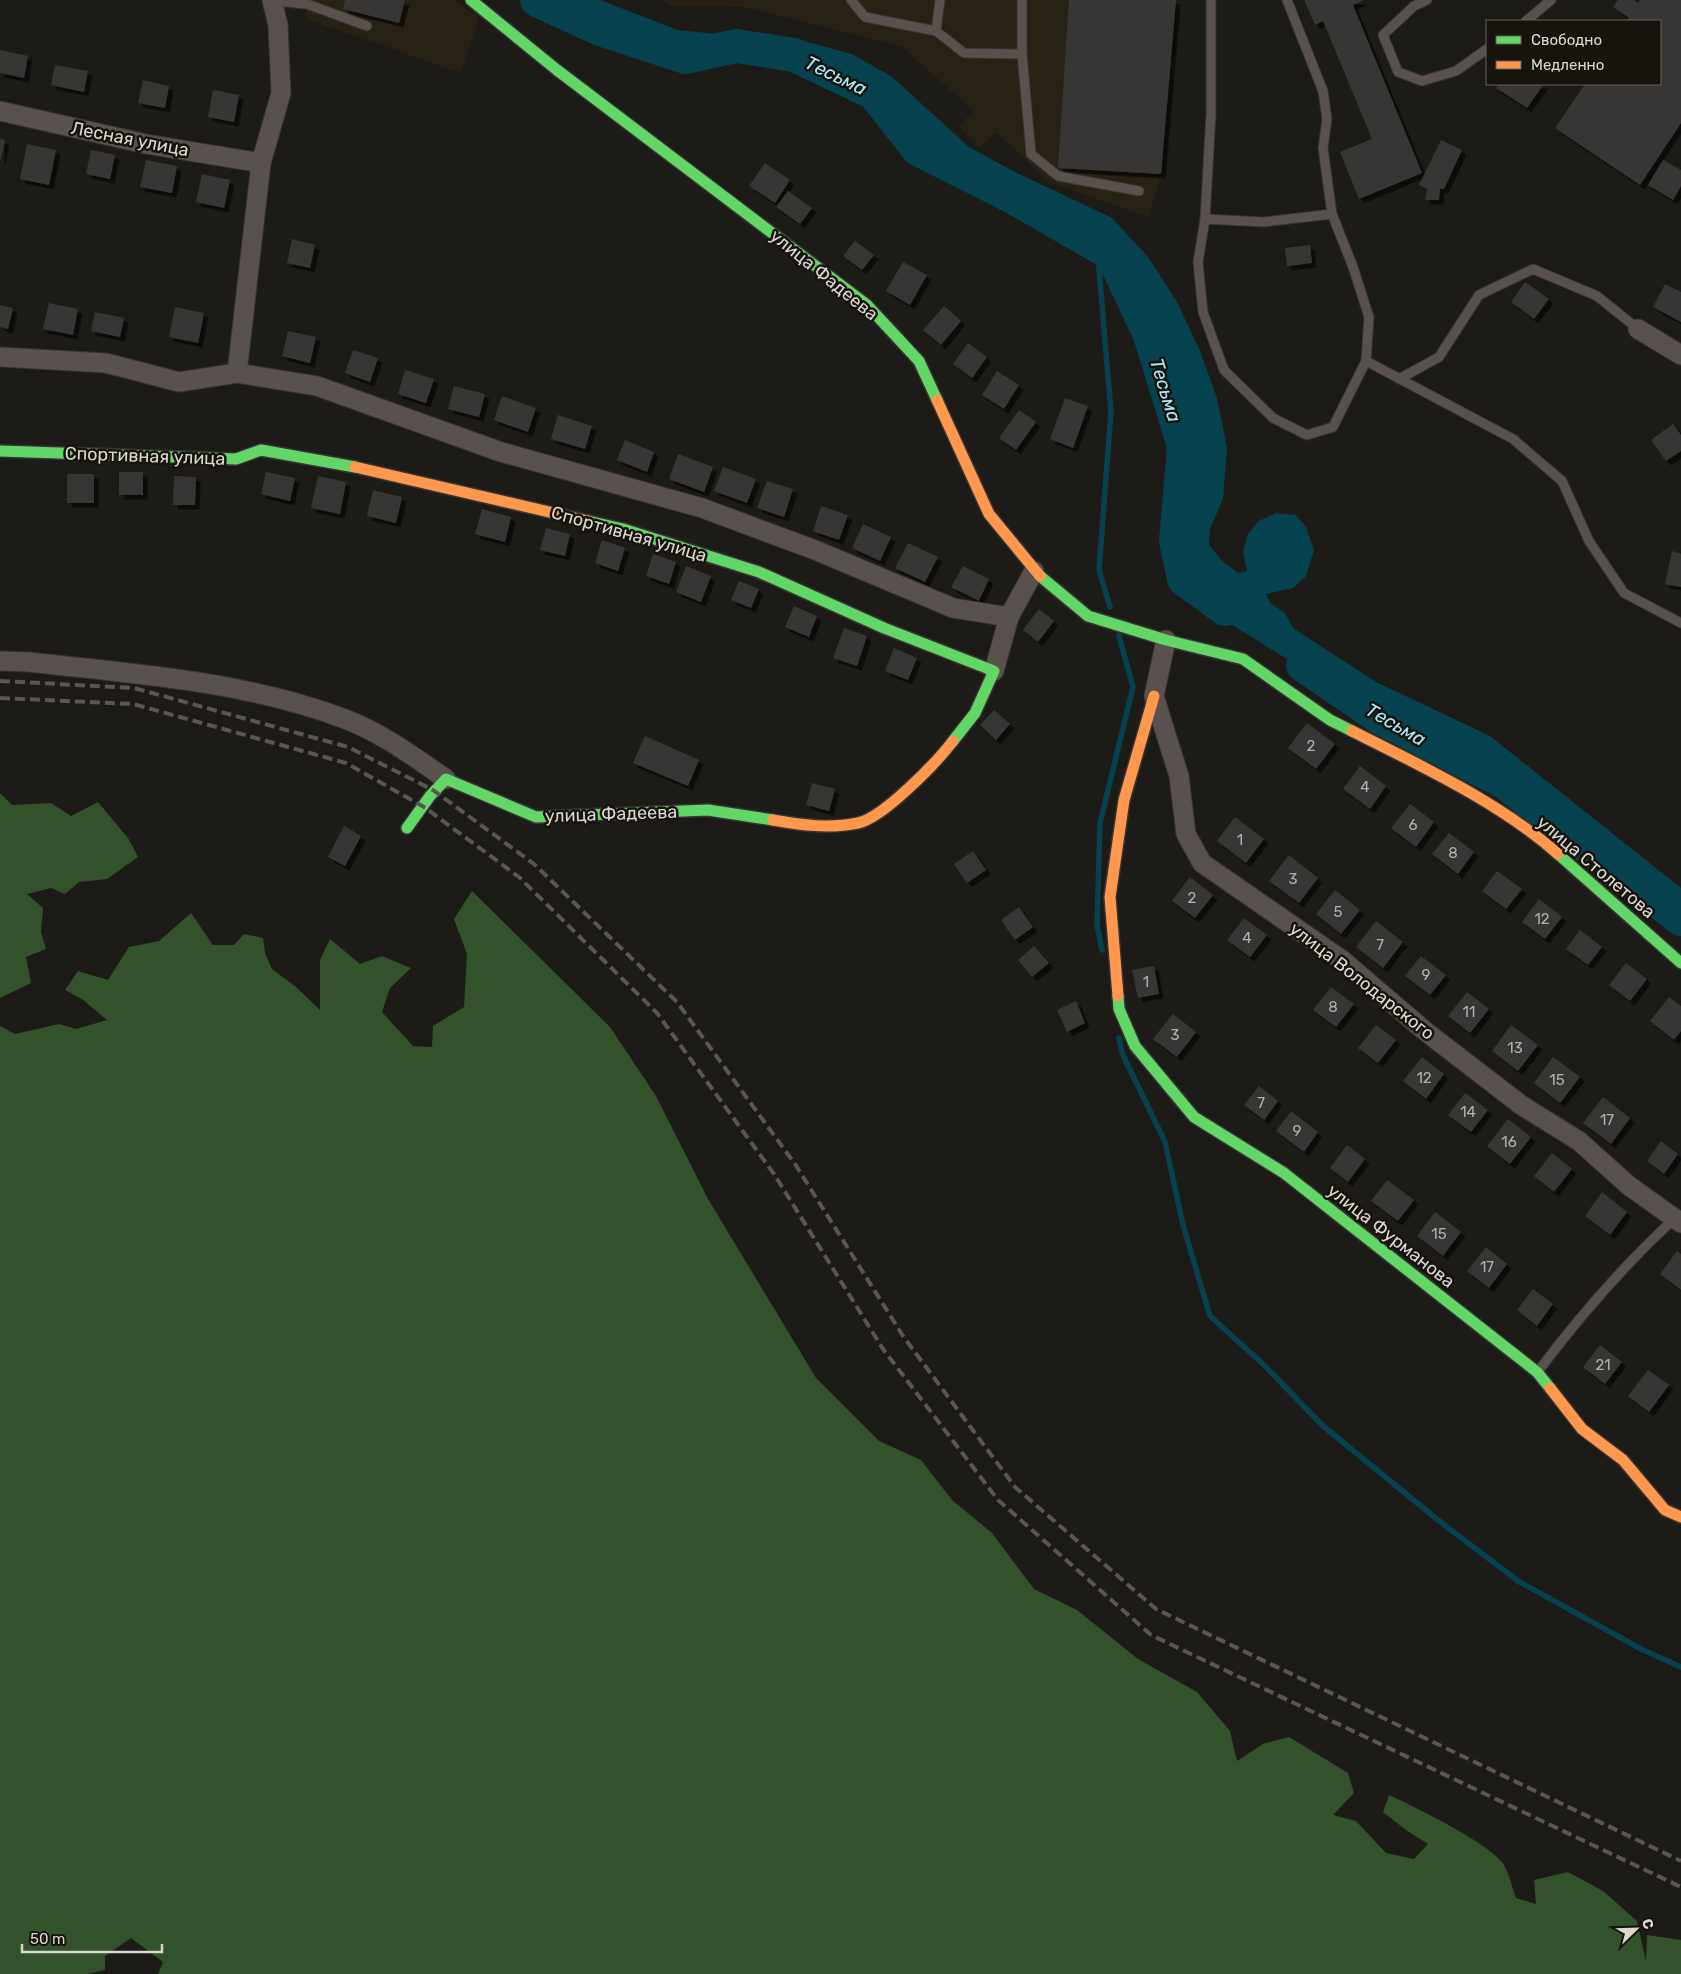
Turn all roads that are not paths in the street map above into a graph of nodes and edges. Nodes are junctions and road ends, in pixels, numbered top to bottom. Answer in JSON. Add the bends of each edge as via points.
{"nodes":[{"id":1,"x":471,"y":0,"type":"edge"},
{"id":2,"x":851,"y":0,"type":"edge"},
{"id":3,"x":940,"y":0,"type":"edge"},
{"id":4,"x":1022,"y":0,"type":"edge"},
{"id":5,"x":1211,"y":0,"type":"edge"},
{"id":6,"x":1287,"y":0,"type":"edge"},
{"id":7,"x":1427,"y":0,"type":"edge"},
{"id":8,"x":1551,"y":0,"type":"edge"},
{"id":9,"x":272,"y":1,"type":"edge"},
{"id":10,"x":1527,"y":20,"type":"edge"},
{"id":11,"x":367,"y":26,"type":"dead end"},
{"id":12,"x":936,"y":31,"type":"junction"},
{"id":13,"x":1486,"y":50,"type":"edge"},
{"id":14,"x":1022,"y":54,"type":"junction"},
{"id":15,"x":0,"y":111,"type":"edge"},
{"id":16,"x":261,"y":163,"type":"junction"},
{"id":17,"x":1139,"y":191,"type":"dead end"},
{"id":18,"x":1332,"y":214,"type":"junction"},
{"id":19,"x":1205,"y":219,"type":"junction"},
{"id":20,"x":1638,"y":329,"type":"joint"},
{"id":21,"x":1681,"y":355,"type":"edge"},
{"id":22,"x":0,"y":357,"type":"edge"},
{"id":23,"x":1366,"y":361,"type":"junction"},
{"id":24,"x":237,"y":373,"type":"junction"},
{"id":25,"x":1399,"y":379,"type":"junction"},
{"id":26,"x":0,"y":451,"type":"edge"},
{"id":27,"x":1034,"y":571,"type":"junction"},
{"id":28,"x":1009,"y":617,"type":"junction"},
{"id":29,"x":1681,"y":623,"type":"edge"},
{"id":30,"x":1166,"y":640,"type":"junction"},
{"id":31,"x":0,"y":661,"type":"edge"},
{"id":32,"x":994,"y":671,"type":"junction"},
{"id":33,"x":1154,"y":696,"type":"junction"},
{"id":34,"x":446,"y":779,"type":"junction"},
{"id":35,"x":406,"y":828,"type":"dead end"},
{"id":36,"x":1681,"y":963,"type":"edge"},
{"id":37,"x":1679,"y":1218,"type":"edge"},
{"id":38,"x":1537,"y":1372,"type":"junction"},
{"id":39,"x":1681,"y":1517,"type":"edge"}],
"edges":[{"from":1,"to":27,"type":"street","name":"улица Фадеева","via":[[557,70],[867,305],[919,361],[989,514]]},
{"from":2,"to":12,"type":"lane","via":[[865,17]]},
{"from":3,"to":12,"type":"lane"},
{"from":4,"to":14,"type":"lane"},
{"from":5,"to":19,"type":"lane","via":[[1211,114]]},
{"from":6,"to":18,"type":"lane","via":[[1323,91],[1327,119],[1323,148]]},
{"from":7,"to":13,"type":"lane","via":[[1414,6],[1383,35],[1398,72],[1422,81],[1456,71]]},
{"from":8,"to":10,"type":"lane"},
{"from":9,"to":11,"type":"lane","via":[[307,4]]},
{"from":9,"to":16,"type":"street","via":[[278,25],[281,94]]},
{"from":12,"to":14,"type":"lane","via":[[964,53]]},
{"from":14,"to":17,"type":"lane","via":[[1031,154],[1058,176]]},
{"from":15,"to":16,"type":"street","name":"Лесная улица","via":[[146,144]]},
{"from":16,"to":24,"type":"street"},
{"from":18,"to":19,"type":"lane","via":[[1264,222]]},
{"from":18,"to":23,"type":"lane","via":[[1369,317]]},
{"from":19,"to":23,"type":"lane","via":[[1198,262],[1203,312],[1224,370],[1273,418],[1307,435],[1333,428]]},
{"from":20,"to":21,"type":"street"},
{"from":20,"to":25,"type":"lane","via":[[1597,296],[1533,269],[1479,295],[1439,357]]},
{"from":22,"to":24,"type":"street","via":[[106,363],[179,382]]},
{"from":23,"to":25,"type":"lane"},
{"from":24,"to":28,"type":"street","via":[[317,386],[501,452],[702,508],[815,550],[953,608]]},
{"from":25,"to":29,"type":"lane","via":[[1513,439],[1562,481],[1589,541],[1624,593]]},
{"from":26,"to":32,"type":"street","name":"Спортивная улица","via":[[236,459],[261,450],[347,465],[623,529],[686,549],[758,572],[884,628]]},
{"from":27,"to":28,"type":"street"},
{"from":27,"to":30,"type":"street","name":"улица Фадеева","via":[[1088,616]]},
{"from":28,"to":32,"type":"street"},
{"from":30,"to":33,"type":"street","name":"улица Володарского"},
{"from":30,"to":36,"type":"street","name":"улица Столетова","via":[[1243,659],[1330,720],[1451,781],[1541,839]]},
{"from":31,"to":34,"type":"street","via":[[59,665],[243,689],[346,719],[402,748]]},
{"from":32,"to":34,"type":"street","name":"улица Фадеева","via":[[974,713],[944,753],[882,811],[859,823],[816,827],[708,810],[536,817]]},
{"from":33,"to":37,"type":"street","name":"улица Володарского","via":[[1179,776],[1186,834],[1202,863],[1342,960],[1521,1105],[1579,1141],[1628,1185]]},
{"from":33,"to":38,"type":"street","name":"улица Фурманова","via":[[1124,800],[1110,897],[1119,1009],[1135,1046],[1194,1118],[1284,1173]]},
{"from":34,"to":35,"type":"street","via":[[433,790],[424,807]]},
{"from":37,"to":38,"type":"lane","via":[[1632,1258],[1577,1320]]},
{"from":38,"to":39,"type":"street","name":"улица Фурманова","via":[[1582,1429],[1622,1460],[1665,1510]]}]}
